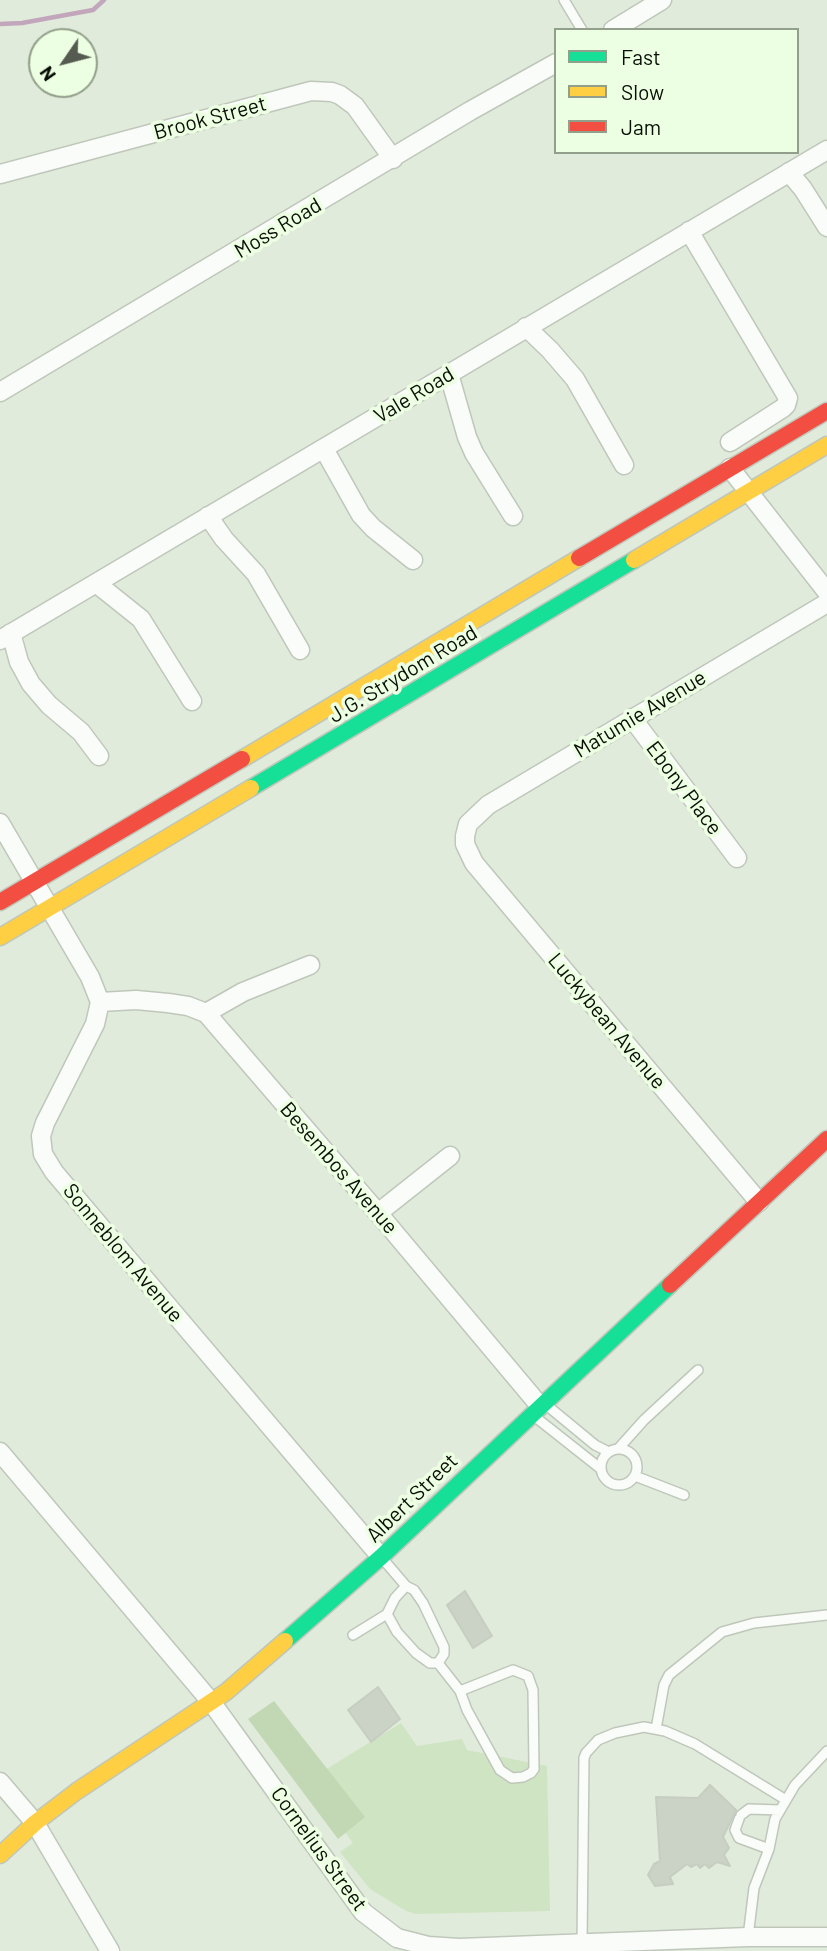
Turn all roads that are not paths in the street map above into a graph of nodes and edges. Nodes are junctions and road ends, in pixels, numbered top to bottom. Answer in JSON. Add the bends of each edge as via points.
{"nodes":[{"id":1,"x":564,"y":0,"type":"edge"},
{"id":2,"x":662,"y":0,"type":"edge"},
{"id":3,"x":581,"y":28,"type":"edge"},
{"id":4,"x":617,"y":28,"type":"edge"},
{"id":5,"x":554,"y":64,"type":"edge"},
{"id":6,"x":827,"y":150,"type":"edge"},
{"id":7,"x":393,"y":159,"type":"junction"},
{"id":8,"x":789,"y":172,"type":"junction"},
{"id":9,"x":0,"y":174,"type":"edge"},
{"id":10,"x":827,"y":227,"type":"edge"},
{"id":11,"x":689,"y":231,"type":"junction"},
{"id":12,"x":526,"y":327,"type":"junction"},
{"id":13,"x":449,"y":374,"type":"junction"},
{"id":14,"x":0,"y":392,"type":"edge"},
{"id":15,"x":827,"y":411,"type":"edge"},
{"id":16,"x":730,"y":442,"type":"dead end"},
{"id":17,"x":827,"y":445,"type":"edge"},
{"id":18,"x":324,"y":449,"type":"junction"},
{"id":19,"x":624,"y":465,"type":"dead end"},
{"id":20,"x":730,"y":468,"type":"junction"},
{"id":21,"x":748,"y":492,"type":"junction"},
{"id":22,"x":208,"y":516,"type":"junction"},
{"id":23,"x":513,"y":516,"type":"dead end"},
{"id":24,"x":413,"y":560,"type":"dead end"},
{"id":25,"x":96,"y":583,"type":"junction"},
{"id":26,"x":827,"y":592,"type":"edge"},
{"id":27,"x":827,"y":603,"type":"edge"},
{"id":28,"x":6,"y":637,"type":"edge"},
{"id":29,"x":300,"y":650,"type":"dead end"},
{"id":30,"x":192,"y":701,"type":"dead end"},
{"id":31,"x":632,"y":718,"type":"junction"},
{"id":32,"x":99,"y":756,"type":"dead end"},
{"id":33,"x":0,"y":824,"type":"edge"},
{"id":34,"x":465,"y":836,"type":"joint"},
{"id":35,"x":737,"y":858,"type":"dead end"},
{"id":36,"x":34,"y":881,"type":"junction"},
{"id":37,"x":0,"y":902,"type":"edge"},
{"id":38,"x":50,"y":909,"type":"junction"},
{"id":39,"x":0,"y":937,"type":"edge"},
{"id":40,"x":310,"y":965,"type":"dead end"},
{"id":41,"x":100,"y":1002,"type":"junction"},
{"id":42,"x":206,"y":1013,"type":"junction"},
{"id":43,"x":827,"y":1139,"type":"edge"},
{"id":44,"x":450,"y":1156,"type":"dead end"},
{"id":45,"x":760,"y":1202,"type":"junction"},
{"id":46,"x":378,"y":1213,"type":"junction"},
{"id":47,"x":698,"y":1370,"type":"dead end"},
{"id":48,"x":538,"y":1407,"type":"junction"},
{"id":49,"x":613,"y":1450,"type":"junction"},
{"id":50,"x":0,"y":1452,"type":"edge"},
{"id":51,"x":601,"y":1469,"type":"junction"},
{"id":52,"x":635,"y":1476,"type":"junction"},
{"id":53,"x":684,"y":1495,"type":"dead end"},
{"id":54,"x":381,"y":1557,"type":"junction"},
{"id":55,"x":407,"y":1586,"type":"junction"},
{"id":56,"x":387,"y":1614,"type":"junction"},
{"id":57,"x":827,"y":1615,"type":"edge"},
{"id":58,"x":353,"y":1635,"type":"dead end"},
{"id":59,"x":438,"y":1663,"type":"junction"},
{"id":60,"x":460,"y":1691,"type":"junction"},
{"id":61,"x":212,"y":1703,"type":"junction"},
{"id":62,"x":656,"y":1729,"type":"junction"},
{"id":63,"x":827,"y":1751,"type":"edge"},
{"id":64,"x":0,"y":1782,"type":"edge"},
{"id":65,"x":786,"y":1800,"type":"junction"},
{"id":66,"x":780,"y":1810,"type":"junction"},
{"id":67,"x":35,"y":1824,"type":"junction"},
{"id":68,"x":769,"y":1849,"type":"junction"},
{"id":69,"x":0,"y":1855,"type":"edge"},
{"id":70,"x":748,"y":1937,"type":"junction"},
{"id":71,"x":827,"y":1937,"type":"edge"},
{"id":72,"x":582,"y":1944,"type":"junction"},
{"id":73,"x":790,"y":1944,"type":"edge"},
{"id":74,"x":110,"y":1951,"type":"edge"}],
"edges":[{"from":1,"to":3,"type":"lane"},
{"from":2,"to":4,"type":"street"},
{"from":5,"to":7,"type":"street","name":"Moss Road"},
{"from":6,"to":8,"type":"street","name":"Vale Road"},
{"from":7,"to":9,"type":"street","name":"Brook Street","via":[[355,106],[341,95],[325,91]]},
{"from":7,"to":14,"type":"street","name":"Moss Road"},
{"from":8,"to":10,"type":"street"},
{"from":8,"to":11,"type":"street","name":"Vale Road"},
{"from":11,"to":12,"type":"street","name":"Vale Road"},
{"from":11,"to":16,"type":"street","via":[[788,398],[783,408]]},
{"from":12,"to":13,"type":"street","name":"Vale Road"},
{"from":12,"to":19,"type":"street","via":[[575,379]]},
{"from":13,"to":18,"type":"street","name":"Vale Road"},
{"from":13,"to":23,"type":"street","via":[[467,438]]},
{"from":15,"to":20,"type":"street","name":"J.G. Strydom Road"},
{"from":17,"to":21,"type":"street","name":"J.G. Strydom Road"},
{"from":18,"to":22,"type":"street","name":"Vale Road"},
{"from":18,"to":24,"type":"street","via":[[361,515]]},
{"from":20,"to":21,"type":"street"},
{"from":20,"to":36,"type":"street","name":"J.G. Strydom Road"},
{"from":21,"to":26,"type":"street"},
{"from":21,"to":38,"type":"street","name":"J.G. Strydom Road"},
{"from":22,"to":25,"type":"street","name":"Vale Road"},
{"from":22,"to":29,"type":"street","via":[[256,574]]},
{"from":25,"to":28,"type":"street","name":"Vale Road"},
{"from":25,"to":30,"type":"street","via":[[141,619]]},
{"from":27,"to":31,"type":"street","name":"Matumie Avenue"},
{"from":28,"to":32,"type":"street","via":[[31,684]]},
{"from":31,"to":34,"type":"street","name":"Matumie Avenue","via":[[488,805],[473,817]]},
{"from":31,"to":35,"type":"street","name":"Ebony Place"},
{"from":33,"to":36,"type":"street"},
{"from":34,"to":45,"type":"street","name":"Luckybean Avenue","via":[[474,863]]},
{"from":36,"to":37,"type":"street","name":"J.G. Strydom Road"},
{"from":36,"to":38,"type":"street"},
{"from":38,"to":39,"type":"street","name":"J.G. Strydom Road"},
{"from":38,"to":41,"type":"street"},
{"from":40,"to":42,"type":"street","via":[[243,992]]},
{"from":41,"to":42,"type":"street","via":[[147,1001]]},
{"from":41,"to":54,"type":"street","name":"Sonneblom Avenue","via":[[95,1024],[45,1123],[43,1154]]},
{"from":42,"to":46,"type":"street","name":"Besembos Avenue"},
{"from":43,"to":45,"type":"street","name":"Albert Street"},
{"from":44,"to":46,"type":"street"},
{"from":45,"to":48,"type":"street","name":"Albert Street"},
{"from":46,"to":48,"type":"street","name":"Besembos Avenue"},
{"from":47,"to":49,"type":"lane"},
{"from":48,"to":49,"type":"lane","via":[[595,1445]]},
{"from":48,"to":51,"type":"lane"},
{"from":48,"to":54,"type":"street","name":"Albert Street"},
{"from":49,"to":51,"type":"lane","via":[[602,1459]]},
{"from":49,"to":52,"type":"lane","via":[[634,1457]]},
{"from":50,"to":61,"type":"street","name":"Cornelius Street"},
{"from":51,"to":52,"type":"lane","via":[[604,1478],[620,1485]]},
{"from":52,"to":53,"type":"lane"},
{"from":54,"to":55,"type":"lane"},
{"from":54,"to":61,"type":"street","name":"Albert Street"},
{"from":55,"to":56,"type":"lane"},
{"from":55,"to":59,"type":"lane","via":[[423,1603],[444,1647]]},
{"from":56,"to":58,"type":"lane"},
{"from":56,"to":59,"type":"lane","via":[[416,1653],[429,1663]]},
{"from":57,"to":62,"type":"lane","via":[[754,1623],[722,1632],[669,1675]]},
{"from":59,"to":60,"type":"lane"},
{"from":60,"to":60,"type":"lane","via":[[500,1770],[512,1778],[531,1773],[533,1690],[528,1676],[513,1670]]},
{"from":61,"to":67,"type":"street","name":"Albert Street","via":[[77,1791]]},
{"from":61,"to":72,"type":"street","name":"Cornelius Street","via":[[357,1904],[391,1934],[441,1947]]},
{"from":62,"to":65,"type":"lane","via":[[695,1744]]},
{"from":62,"to":72,"type":"lane","via":[[614,1733],[598,1740],[584,1758]]},
{"from":63,"to":65,"type":"lane"},
{"from":64,"to":67,"type":"street"},
{"from":65,"to":66,"type":"lane"},
{"from":66,"to":68,"type":"lane"},
{"from":66,"to":68,"type":"lane","via":[[749,1809],[735,1830],[739,1838]]},
{"from":67,"to":69,"type":"street","name":"Albert Street"},
{"from":67,"to":74,"type":"street"},
{"from":68,"to":70,"type":"lane","via":[[754,1888]]},
{"from":70,"to":72,"type":"street","name":"Cornelius Street"},
{"from":70,"to":73,"type":"street","name":"Cornelius Street"},
{"from":71,"to":73,"type":"street","name":"Cornelius Street"}]}
